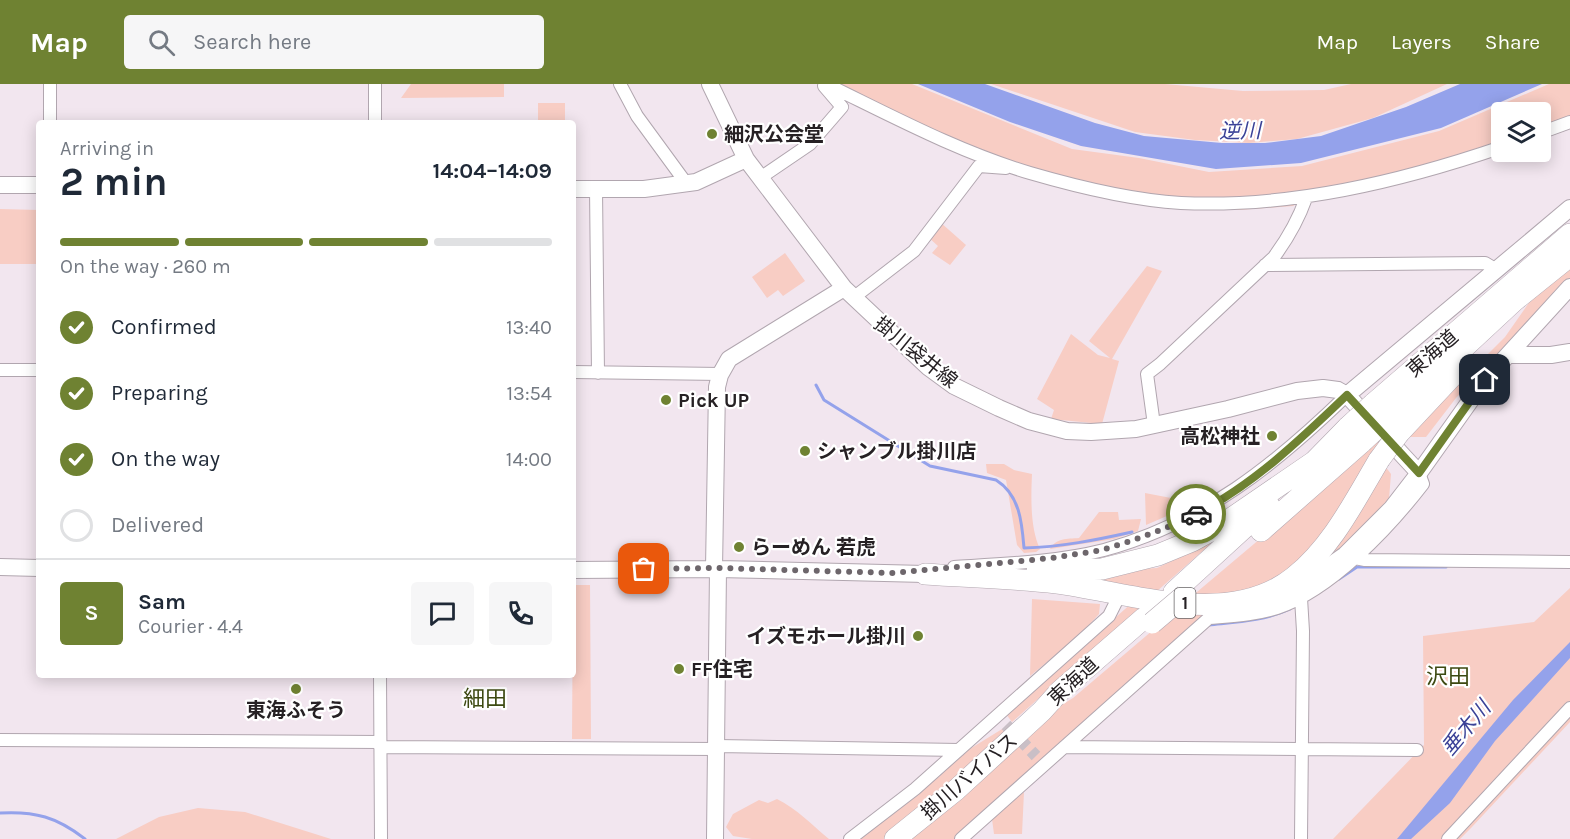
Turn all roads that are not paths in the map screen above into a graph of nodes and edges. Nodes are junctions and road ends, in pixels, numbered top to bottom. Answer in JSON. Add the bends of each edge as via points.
{"nodes":[{"id":1,"x":50,"y":84,"type":"edge"},
{"id":2,"x":375,"y":84,"type":"edge"},
{"id":3,"x":620,"y":84,"type":"edge"},
{"id":4,"x":710,"y":84,"type":"edge"},
{"id":5,"x":824,"y":84,"type":"edge"},
{"id":6,"x":50,"y":120,"type":"edge"},
{"id":7,"x":375,"y":120,"type":"edge"},
{"id":8,"x":1570,"y":122,"type":"edge"},
{"id":9,"x":1551,"y":130,"type":"edge"},
{"id":10,"x":1491,"y":151,"type":"edge"},
{"id":11,"x":746,"y":159,"type":"junction"},
{"id":12,"x":1022,"y":170,"type":"junction"},
{"id":13,"x":760,"y":178,"type":"junction"},
{"id":14,"x":686,"y":183,"type":"junction"},
{"id":15,"x":0,"y":185,"type":"edge"},
{"id":16,"x":36,"y":185,"type":"edge"},
{"id":17,"x":576,"y":189,"type":"edge"},
{"id":18,"x":596,"y":189,"type":"junction"},
{"id":19,"x":1306,"y":198,"type":"junction"},
{"id":20,"x":1570,"y":208,"type":"edge"},
{"id":21,"x":1570,"y":234,"type":"edge"},
{"id":22,"x":1570,"y":256,"type":"edge"},
{"id":23,"x":1265,"y":265,"type":"junction"},
{"id":24,"x":1495,"y":269,"type":"junction"},
{"id":25,"x":1570,"y":287,"type":"edge"},
{"id":26,"x":849,"y":293,"type":"junction"},
{"id":27,"x":1570,"y":352,"type":"edge"},
{"id":28,"x":1508,"y":355,"type":"junction"},
{"id":29,"x":0,"y":370,"type":"edge"},
{"id":30,"x":36,"y":370,"type":"edge"},
{"id":31,"x":576,"y":372,"type":"edge"},
{"id":32,"x":598,"y":372,"type":"junction"},
{"id":33,"x":721,"y":374,"type":"junction"},
{"id":34,"x":1347,"y":395,"type":"junction"},
{"id":35,"x":1387,"y":418,"type":"junction"},
{"id":36,"x":1154,"y":425,"type":"junction"},
{"id":37,"x":1355,"y":434,"type":"junction"},
{"id":38,"x":1315,"y":461,"type":"junction"},
{"id":39,"x":1419,"y":473,"type":"junction"},
{"id":40,"x":1355,"y":558,"type":"junction"},
{"id":41,"x":1570,"y":562,"type":"edge"},
{"id":42,"x":0,"y":567,"type":"edge"},
{"id":43,"x":36,"y":568,"type":"edge"},
{"id":44,"x":716,"y":569,"type":"junction"},
{"id":45,"x":576,"y":570,"type":"edge"},
{"id":46,"x":893,"y":573,"type":"junction"},
{"id":47,"x":925,"y":574,"type":"junction"},
{"id":48,"x":1180,"y":593,"type":"junction"},
{"id":49,"x":1120,"y":594,"type":"junction"},
{"id":50,"x":1301,"y":598,"type":"junction"},
{"id":51,"x":1244,"y":602,"type":"junction"},
{"id":52,"x":380,"y":678,"type":"edge"},
{"id":53,"x":1570,"y":708,"type":"edge"},
{"id":54,"x":1042,"y":711,"type":"joint"},
{"id":55,"x":0,"y":740,"type":"edge"},
{"id":56,"x":380,"y":745,"type":"junction"},
{"id":57,"x":717,"y":747,"type":"junction"},
{"id":58,"x":1064,"y":747,"type":"junction"},
{"id":59,"x":1301,"y":749,"type":"junction"},
{"id":60,"x":959,"y":750,"type":"junction"},
{"id":61,"x":1417,"y":750,"type":"dead end"},
{"id":62,"x":381,"y":839,"type":"edge"},
{"id":63,"x":715,"y":839,"type":"edge"},
{"id":64,"x":850,"y":839,"type":"edge"},
{"id":65,"x":895,"y":839,"type":"edge"},
{"id":66,"x":961,"y":839,"type":"edge"},
{"id":67,"x":1301,"y":839,"type":"edge"},
{"id":68,"x":1448,"y":839,"type":"edge"}],
"edges":[{"from":1,"to":6,"type":"street"},
{"from":2,"to":7,"type":"street"},
{"from":3,"to":14,"type":"street","via":[[637,116]]},
{"from":4,"to":11,"type":"main road","name":"掛川袋井線"},
{"from":5,"to":12,"type":"street"},
{"from":5,"to":13,"type":"street","via":[[842,107],[810,144]]},
{"from":8,"to":9,"type":"street"},
{"from":10,"to":19,"type":"street"},
{"from":11,"to":13,"type":"main road","name":"掛川袋井線"},
{"from":11,"to":14,"type":"main road"},
{"from":12,"to":19,"type":"street","via":[[1095,189],[1180,203]]},
{"from":12,"to":26,"type":"street","via":[[979,166],[914,251]]},
{"from":13,"to":26,"type":"main road","name":"掛川袋井線"},
{"from":14,"to":18,"type":"main road","via":[[644,189]]},
{"from":15,"to":16,"type":"main road"},
{"from":17,"to":18,"type":"main road"},
{"from":18,"to":32,"type":"street"},
{"from":19,"to":23,"type":"street","via":[[1288,238]]},
{"from":20,"to":24,"type":"main road"},
{"from":21,"to":35,"type":"highway","name":"東海道","number":"1"},
{"from":22,"to":35,"type":"highway","name":"東海道","number":"1","via":[[1514,301]]},
{"from":23,"to":24,"type":"street","via":[[1485,263]]},
{"from":23,"to":36,"type":"street","via":[[1147,374]]},
{"from":24,"to":34,"type":"main road"},
{"from":25,"to":28,"type":"main road"},
{"from":26,"to":33,"type":"main road","via":[[729,359]]},
{"from":26,"to":36,"type":"main road","name":"掛川袋井線","via":[[928,367],[954,386],[1029,421],[1090,432]]},
{"from":27,"to":28,"type":"main road"},
{"from":28,"to":39,"type":"main road","via":[[1485,380]]},
{"from":29,"to":30,"type":"street"},
{"from":31,"to":32,"type":"street"},
{"from":32,"to":33,"type":"street"},
{"from":33,"to":44,"type":"main road","via":[[717,387]]},
{"from":34,"to":36,"type":"main road","name":"掛川袋井線","via":[[1323,388],[1297,391]]},
{"from":34,"to":39,"type":"main road"},
{"from":34,"to":46,"type":"street","via":[[1280,456],[1236,489],[1166,528],[1102,550],[1065,557]]},
{"from":35,"to":37,"type":"highway","name":"東海道","number":"1","bridge":true},
{"from":35,"to":51,"type":"highway","number":"1","bridge":true,"via":[[1379,460],[1326,544],[1293,578]]},
{"from":37,"to":38,"type":"highway","name":"東海道","number":"1"},
{"from":37,"to":48,"type":"highway","name":"東海道","number":"1"},
{"from":38,"to":47,"type":"highway","number":"1","via":[[1223,524],[1158,555],[1102,569]]},
{"from":38,"to":48,"type":"highway","name":"東海道","number":"1"},
{"from":39,"to":40,"type":"street","via":[[1423,484]]},
{"from":39,"to":51,"type":"main road","via":[[1392,508],[1345,555],[1286,596]]},
{"from":40,"to":41,"type":"street"},
{"from":40,"to":50,"type":"street"},
{"from":42,"to":43,"type":"main road"},
{"from":44,"to":45,"type":"main road"},
{"from":44,"to":46,"type":"main road"},
{"from":44,"to":57,"type":"main road"},
{"from":46,"to":47,"type":"main road"},
{"from":47,"to":49,"type":"highway","number":"1","via":[[1054,583]]},
{"from":48,"to":54,"type":"highway","name":"東海道","number":"1","via":[[1060,691]]},
{"from":49,"to":51,"type":"highway","number":"1","via":[[1200,604]]},
{"from":49,"to":60,"type":"street","via":[[1109,616],[1002,721]]},
{"from":50,"to":58,"type":"street","via":[[1261,612],[1209,618]]},
{"from":50,"to":59,"type":"street"},
{"from":52,"to":56,"type":"street"},
{"from":53,"to":68,"type":"street"},
{"from":54,"to":65,"type":"highway","name":"掛川バイパス","number":"1","via":[[956,790]]},
{"from":55,"to":56,"type":"street"},
{"from":56,"to":57,"type":"street"},
{"from":56,"to":62,"type":"street"},
{"from":57,"to":60,"type":"street"},
{"from":57,"to":63,"type":"main road"},
{"from":58,"to":59,"type":"street"},
{"from":58,"to":66,"type":"street","via":[[1040,760]]},
{"from":59,"to":61,"type":"street"},
{"from":59,"to":67,"type":"street"},
{"from":60,"to":64,"type":"street"}]}
